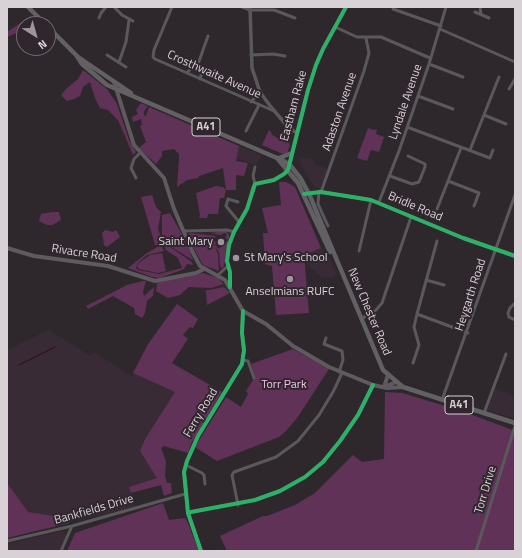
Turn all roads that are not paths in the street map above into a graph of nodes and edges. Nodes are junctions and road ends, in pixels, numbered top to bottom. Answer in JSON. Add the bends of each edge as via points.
{"nodes":[{"id":1,"x":28,"y":7,"type":"edge"},
{"id":2,"x":106,"y":7,"type":"edge"},
{"id":3,"x":114,"y":7,"type":"edge"},
{"id":4,"x":172,"y":7,"type":"edge"},
{"id":5,"x":242,"y":7,"type":"edge"},
{"id":6,"x":346,"y":7,"type":"edge"},
{"id":7,"x":446,"y":7,"type":"edge"},
{"id":8,"x":480,"y":7,"type":"edge"},
{"id":9,"x":250,"y":9,"type":"edge"},
{"id":10,"x":393,"y":9,"type":"dead end"},
{"id":11,"x":475,"y":12,"type":"dead end"},
{"id":12,"x":481,"y":14,"type":"junction"},
{"id":13,"x":37,"y":16,"type":"edge"},
{"id":14,"x":99,"y":18,"type":"dead end"},
{"id":15,"x":295,"y":18,"type":"dead end"},
{"id":16,"x":489,"y":18,"type":"dead end"},
{"id":17,"x":335,"y":27,"type":"junction"},
{"id":18,"x":440,"y":27,"type":"junction"},
{"id":19,"x":56,"y":35,"type":"edge"},
{"id":20,"x":208,"y":36,"type":"dead end"},
{"id":21,"x":366,"y":38,"type":"junction"},
{"id":22,"x":107,"y":54,"type":"dead end"},
{"id":23,"x":251,"y":55,"type":"junction"},
{"id":24,"x":77,"y":56,"type":"junction"},
{"id":25,"x":284,"y":56,"type":"dead end"},
{"id":26,"x":430,"y":58,"type":"junction"},
{"id":27,"x":119,"y":62,"type":"junction"},
{"id":28,"x":515,"y":62,"type":"edge"},
{"id":29,"x":429,"y":64,"type":"junction"},
{"id":30,"x":126,"y":67,"type":"dead end"},
{"id":31,"x":197,"y":67,"type":"junction"},
{"id":32,"x":187,"y":73,"type":"junction"},
{"id":33,"x":463,"y":77,"type":"dead end"},
{"id":34,"x":499,"y":77,"type":"dead end"},
{"id":35,"x":200,"y":79,"type":"junction"},
{"id":36,"x":515,"y":79,"type":"edge"},
{"id":37,"x":114,"y":82,"type":"junction"},
{"id":38,"x":115,"y":88,"type":"junction"},
{"id":39,"x":509,"y":90,"type":"dead end"},
{"id":40,"x":260,"y":92,"type":"junction"},
{"id":41,"x":124,"y":93,"type":"junction"},
{"id":42,"x":134,"y":96,"type":"junction"},
{"id":43,"x":418,"y":96,"type":"junction"},
{"id":44,"x":119,"y":101,"type":"junction"},
{"id":45,"x":251,"y":102,"type":"junction"},
{"id":46,"x":259,"y":105,"type":"junction"},
{"id":47,"x":453,"y":109,"type":"dead end"},
{"id":48,"x":274,"y":110,"type":"junction"},
{"id":49,"x":484,"y":115,"type":"junction"},
{"id":50,"x":506,"y":124,"type":"dead end"},
{"id":51,"x":407,"y":127,"type":"junction"},
{"id":52,"x":246,"y":131,"type":"dead end"},
{"id":53,"x":297,"y":133,"type":"junction"},
{"id":54,"x":461,"y":148,"type":"junction"},
{"id":55,"x":470,"y":150,"type":"junction"},
{"id":56,"x":493,"y":150,"type":"dead end"},
{"id":57,"x":140,"y":152,"type":"junction"},
{"id":58,"x":292,"y":153,"type":"junction"},
{"id":59,"x":408,"y":156,"type":"dead end"},
{"id":60,"x":277,"y":158,"type":"junction"},
{"id":61,"x":255,"y":166,"type":"dead end"},
{"id":62,"x":289,"y":167,"type":"junction"},
{"id":63,"x":390,"y":176,"type":"junction"},
{"id":64,"x":136,"y":178,"type":"dead end"},
{"id":65,"x":448,"y":181,"type":"junction"},
{"id":66,"x":255,"y":184,"type":"junction"},
{"id":67,"x":319,"y":192,"type":"junction"},
{"id":68,"x":306,"y":193,"type":"junction"},
{"id":69,"x":515,"y":195,"type":"edge"},
{"id":70,"x":311,"y":199,"type":"junction"},
{"id":71,"x":371,"y":200,"type":"junction"},
{"id":72,"x":238,"y":202,"type":"dead end"},
{"id":73,"x":379,"y":202,"type":"junction"},
{"id":74,"x":474,"y":206,"type":"dead end"},
{"id":75,"x":437,"y":209,"type":"dead end"},
{"id":76,"x":411,"y":217,"type":"junction"},
{"id":77,"x":239,"y":222,"type":"junction"},
{"id":78,"x":328,"y":226,"type":"dead end"},
{"id":79,"x":184,"y":231,"type":"junction"},
{"id":80,"x":234,"y":232,"type":"junction"},
{"id":81,"x":437,"y":241,"type":"dead end"},
{"id":82,"x":7,"y":248,"type":"edge"},
{"id":83,"x":495,"y":250,"type":"junction"},
{"id":84,"x":359,"y":251,"type":"dead end"},
{"id":85,"x":515,"y":256,"type":"edge"},
{"id":86,"x":336,"y":262,"type":"junction"},
{"id":87,"x":228,"y":266,"type":"junction"},
{"id":88,"x":204,"y":269,"type":"junction"},
{"id":89,"x":218,"y":275,"type":"junction"},
{"id":90,"x":426,"y":280,"type":"junction"},
{"id":91,"x":444,"y":285,"type":"dead end"},
{"id":92,"x":230,"y":287,"type":"junction"},
{"id":93,"x":515,"y":303,"type":"edge"},
{"id":94,"x":243,"y":311,"type":"junction"},
{"id":95,"x":417,"y":314,"type":"junction"},
{"id":96,"x":360,"y":319,"type":"junction"},
{"id":97,"x":515,"y":320,"type":"edge"},
{"id":98,"x":468,"y":333,"type":"junction"},
{"id":99,"x":326,"y":338,"type":"dead end"},
{"id":100,"x":506,"y":354,"type":"dead end"},
{"id":101,"x":243,"y":360,"type":"junction"},
{"id":102,"x":413,"y":363,"type":"dead end"},
{"id":103,"x":341,"y":372,"type":"junction"},
{"id":104,"x":388,"y":375,"type":"junction"},
{"id":105,"x":254,"y":378,"type":"dead end"},
{"id":106,"x":396,"y":382,"type":"junction"},
{"id":107,"x":373,"y":385,"type":"junction"},
{"id":108,"x":384,"y":387,"type":"junction"},
{"id":109,"x":403,"y":387,"type":"junction"},
{"id":110,"x":442,"y":400,"type":"junction"},
{"id":111,"x":484,"y":413,"type":"junction"},
{"id":112,"x":515,"y":425,"type":"edge"},
{"id":113,"x":186,"y":465,"type":"junction"},
{"id":114,"x":206,"y":482,"type":"dead end"},
{"id":115,"x":185,"y":494,"type":"junction"},
{"id":116,"x":238,"y":505,"type":"junction"},
{"id":117,"x":191,"y":512,"type":"dead end"},
{"id":118,"x":72,"y":526,"type":"junction"},
{"id":119,"x":7,"y":541,"type":"edge"},
{"id":120,"x":62,"y":551,"type":"edge"},
{"id":121,"x":201,"y":551,"type":"edge"},
{"id":122,"x":476,"y":551,"type":"edge"}],
"edges":[{"from":1,"to":13,"type":"highway"},
{"from":2,"to":14,"type":"street"},
{"from":3,"to":27,"type":"street","via":[[131,20]]},
{"from":4,"to":32,"type":"street","name":"Crosthwaite Avenue","via":[[153,57]]},
{"from":5,"to":9,"type":"street"},
{"from":6,"to":17,"type":"street","name":"Eastham Rake"},
{"from":7,"to":18,"type":"street","name":"Lyndale Avenue"},
{"from":8,"to":12,"type":"street"},
{"from":9,"to":15,"type":"street","via":[[274,10]]},
{"from":9,"to":23,"type":"street"},
{"from":10,"to":18,"type":"street"},
{"from":11,"to":12,"type":"street"},
{"from":12,"to":16,"type":"street"},
{"from":17,"to":21,"type":"street","via":[[357,37]]},
{"from":17,"to":53,"type":"street","name":"Eastham Rake","via":[[316,65]]},
{"from":18,"to":26,"type":"street","name":"Lyndale Avenue"},
{"from":18,"to":28,"type":"street"},
{"from":19,"to":24,"type":"highway","name":"New Chester Road","number":"A41"},
{"from":20,"to":31,"type":"street"},
{"from":21,"to":26,"type":"street","via":[[381,37]]},
{"from":21,"to":67,"type":"street","name":"Adaston Avenue","via":[[369,53],[364,72]]},
{"from":22,"to":27,"type":"street"},
{"from":23,"to":25,"type":"street"},
{"from":23,"to":40,"type":"street","via":[[252,68]]},
{"from":24,"to":37,"type":"highway","name":"New Chester Road","number":"A41"},
{"from":24,"to":38,"type":"highway","name":"New Chester Road","number":"A41","via":[[94,76]]},
{"from":26,"to":29,"type":"street","name":"Lyndale Avenue"},
{"from":27,"to":30,"type":"street"},
{"from":29,"to":33,"type":"street"},
{"from":29,"to":43,"type":"street","name":"Lyndale Avenue"},
{"from":31,"to":32,"type":"street","via":[[191,68]]},
{"from":31,"to":35,"type":"street","via":[[202,72]]},
{"from":32,"to":35,"type":"street","name":"Crosthwaite Avenue"},
{"from":34,"to":49,"type":"street"},
{"from":35,"to":45,"type":"street","name":"Crosthwaite Avenue"},
{"from":36,"to":39,"type":"street"},
{"from":37,"to":38,"type":"main road"},
{"from":37,"to":42,"type":"highway","name":"New Chester Road","number":"A41"},
{"from":38,"to":41,"type":"highway","name":"New Chester Road","number":"A41"},
{"from":38,"to":44,"type":"main road"},
{"from":40,"to":45,"type":"street"},
{"from":40,"to":48,"type":"street"},
{"from":41,"to":42,"type":"highway","name":"New Chester Road","number":"A41"},
{"from":41,"to":44,"type":"main road"},
{"from":42,"to":60,"type":"highway","name":"New Chester Road","number":"A41"},
{"from":43,"to":47,"type":"street"},
{"from":43,"to":51,"type":"street","name":"Lyndale Avenue"},
{"from":44,"to":57,"type":"main road","via":[[134,145]]},
{"from":45,"to":46,"type":"street","name":"Crosthwaite Avenue"},
{"from":46,"to":48,"type":"street","name":"Crosthwaite Avenue"},
{"from":46,"to":52,"type":"street"},
{"from":48,"to":53,"type":"street","via":[[289,128]]},
{"from":49,"to":50,"type":"street"},
{"from":49,"to":55,"type":"street"},
{"from":51,"to":54,"type":"street"},
{"from":51,"to":63,"type":"street","name":"Lyndale Avenue"},
{"from":53,"to":58,"type":"street","name":"Eastham Rake"},
{"from":54,"to":55,"type":"street"},
{"from":54,"to":65,"type":"street"},
{"from":55,"to":56,"type":"street","via":[[490,158]]},
{"from":57,"to":64,"type":"street","via":[[131,168]]},
{"from":57,"to":79,"type":"main road","via":[[164,178],[172,205]]},
{"from":58,"to":60,"type":"highway"},
{"from":58,"to":62,"type":"street","name":"Eastham Rake"},
{"from":59,"to":63,"type":"street","via":[[425,164],[419,182],[412,184]]},
{"from":60,"to":62,"type":"highway","name":"New Chester Road","number":"A41"},
{"from":61,"to":66,"type":"street"},
{"from":62,"to":66,"type":"street","via":[[284,174],[274,180]]},
{"from":62,"to":68,"type":"highway","name":"New Chester Road","number":"A41","via":[[301,179]]},
{"from":63,"to":73,"type":"street","name":"Lyndale Avenue"},
{"from":65,"to":74,"type":"street","via":[[479,193]]},
{"from":65,"to":75,"type":"street"},
{"from":66,"to":77,"type":"street","via":[[247,209]]},
{"from":67,"to":68,"type":"street","name":"Bridle Road"},
{"from":67,"to":70,"type":"street"},
{"from":67,"to":71,"type":"street","name":"Bridle Road"},
{"from":67,"to":78,"type":"street","via":[[318,204]]},
{"from":68,"to":70,"type":"highway","name":"New Chester Road","number":"A41"},
{"from":68,"to":86,"type":"highway","name":"New Chester Road","number":"A41","via":[[325,243]]},
{"from":69,"to":83,"type":"street","name":"Heygarth Road"},
{"from":70,"to":86,"type":"highway","name":"New Chester Road","number":"A41"},
{"from":71,"to":73,"type":"street","name":"Bridle Road"},
{"from":71,"to":84,"type":"street"},
{"from":72,"to":77,"type":"street","via":[[228,199],[226,206]]},
{"from":73,"to":76,"type":"street","name":"Bridle Road"},
{"from":76,"to":83,"type":"street","name":"Bridle Road"},
{"from":76,"to":96,"type":"street","via":[[382,303],[376,310]]},
{"from":77,"to":80,"type":"street"},
{"from":79,"to":80,"type":"street"},
{"from":79,"to":88,"type":"main road","via":[[198,262]]},
{"from":80,"to":87,"type":"street","via":[[228,250]]},
{"from":81,"to":90,"type":"street"},
{"from":82,"to":88,"type":"main road","name":"Rivacre Road","via":[[34,256],[108,266],[155,281]]},
{"from":83,"to":85,"type":"street","name":"Bridle Road"},
{"from":83,"to":98,"type":"street","name":"Heygarth Road"},
{"from":86,"to":96,"type":"highway","name":"New Chester Road","number":"A41"},
{"from":87,"to":89,"type":"street"},
{"from":87,"to":92,"type":"street"},
{"from":88,"to":89,"type":"main road"},
{"from":89,"to":92,"type":"main road"},
{"from":90,"to":91,"type":"street"},
{"from":90,"to":95,"type":"street"},
{"from":92,"to":94,"type":"main road"},
{"from":93,"to":97,"type":"street","via":[[508,314]]},
{"from":94,"to":101,"type":"street"},
{"from":94,"to":103,"type":"main road","via":[[266,324],[293,346]]},
{"from":95,"to":98,"type":"street"},
{"from":95,"to":102,"type":"street","via":[[414,327],[419,346]]},
{"from":96,"to":104,"type":"highway","name":"New Chester Road","number":"A41","via":[[378,360]]},
{"from":98,"to":110,"type":"street","name":"Heygarth Road"},
{"from":99,"to":103,"type":"street","via":[[324,344],[342,351]]},
{"from":100,"to":111,"type":"street"},
{"from":101,"to":105,"type":"street","via":[[248,361]]},
{"from":101,"to":113,"type":"street","name":"Ferry Road","via":[[198,436]]},
{"from":103,"to":107,"type":"main road"},
{"from":103,"to":116,"type":"street","via":[[334,392],[298,441],[276,457],[234,472],[232,475]]},
{"from":104,"to":106,"type":"highway","name":"New Chester Road","number":"A41"},
{"from":104,"to":108,"type":"main road"},
{"from":106,"to":108,"type":"main road"},
{"from":106,"to":109,"type":"highway","name":"New Chester Road","number":"A41"},
{"from":107,"to":108,"type":"main road"},
{"from":107,"to":116,"type":"street","via":[[352,424],[317,467],[280,491]]},
{"from":108,"to":109,"type":"main road"},
{"from":109,"to":110,"type":"highway","name":"New Chester Road","number":"A41"},
{"from":110,"to":111,"type":"highway","name":"New Chester Road","number":"A41"},
{"from":111,"to":112,"type":"highway","name":"New Chester Road","number":"A41"},
{"from":112,"to":122,"type":"street","name":"Torr Drive"},
{"from":113,"to":114,"type":"street","via":[[204,475]]},
{"from":113,"to":115,"type":"street","name":"Ferry Road","via":[[183,480]]},
{"from":115,"to":118,"type":"street","name":"Bankfields Drive"},
{"from":115,"to":121,"type":"street","name":"Ferry Road","via":[[188,513]]},
{"from":116,"to":117,"type":"street"},
{"from":118,"to":119,"type":"street","name":"Bankfields Drive"},
{"from":118,"to":120,"type":"street"}]}
